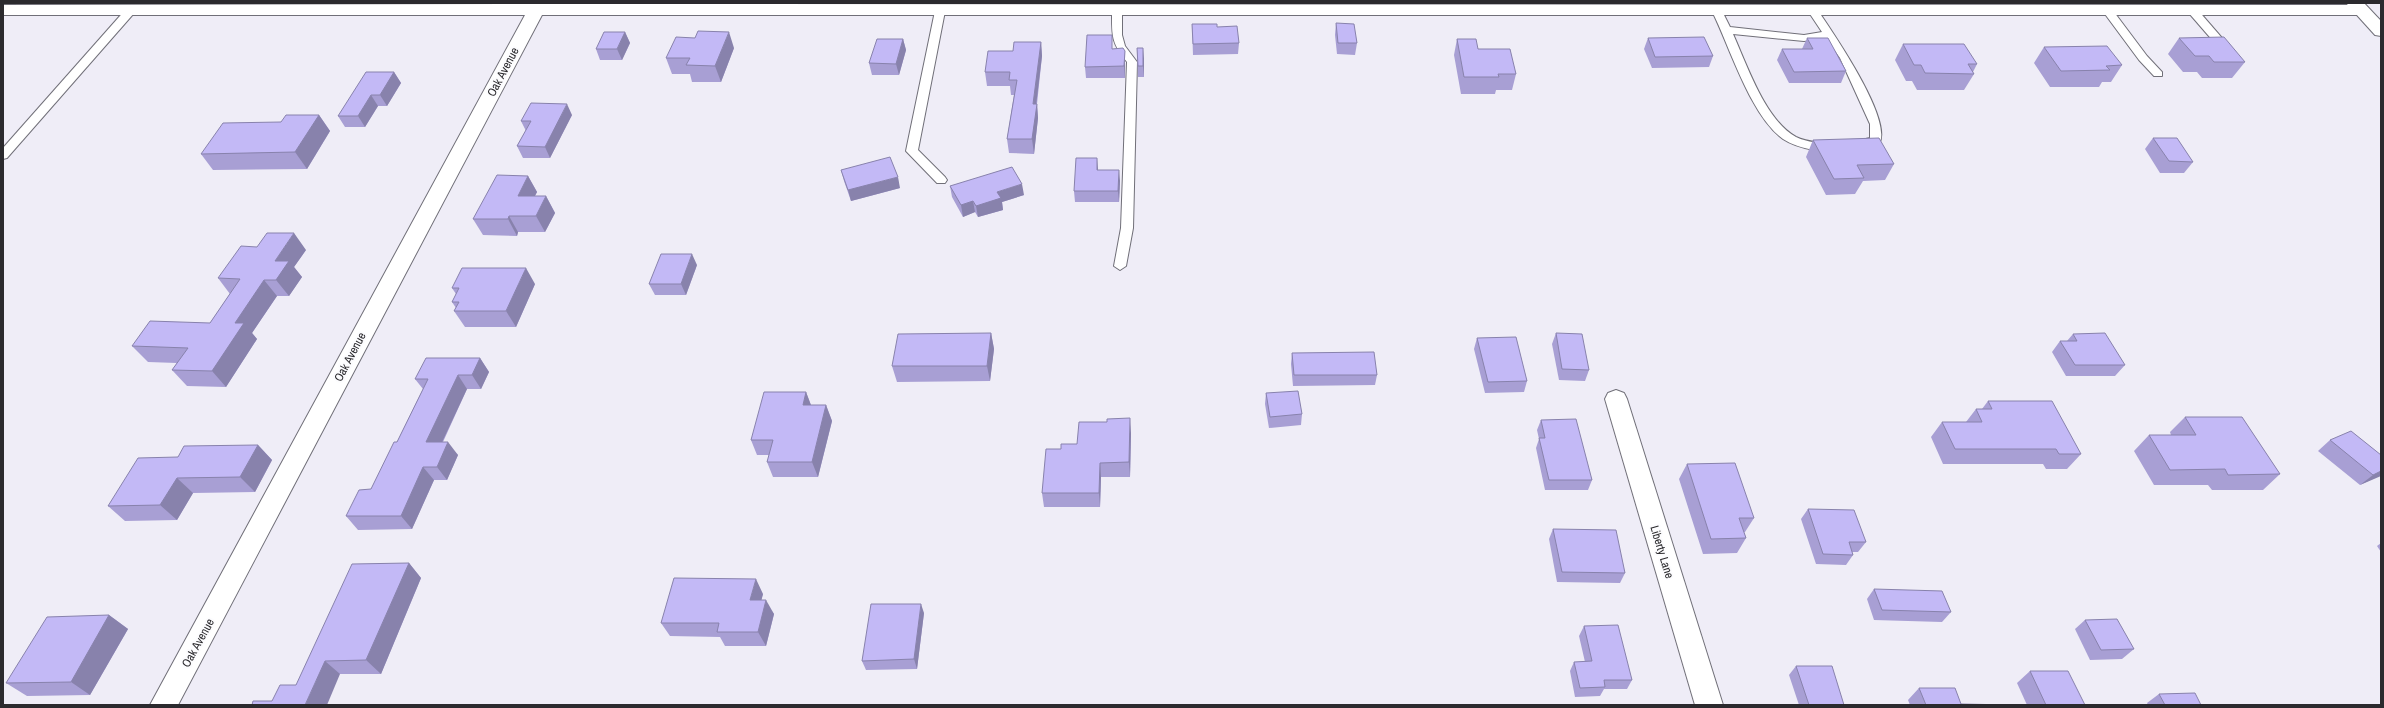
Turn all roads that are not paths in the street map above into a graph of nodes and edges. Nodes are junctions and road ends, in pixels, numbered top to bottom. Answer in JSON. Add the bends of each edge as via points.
{"nodes":[{"id":1,"x":601,"y":6,"type":"edge"},
{"id":2,"x":2357,"y":6,"type":"edge"},
{"id":3,"x":527,"y":7,"type":"edge"},
{"id":4,"x":820,"y":7,"type":"edge"},
{"id":5,"x":972,"y":7,"type":"edge"},
{"id":6,"x":1288,"y":7,"type":"edge"},
{"id":7,"x":1107,"y":8,"type":"edge"},
{"id":8,"x":3,"y":10,"type":"edge"},
{"id":9,"x":131,"y":10,"type":"junction"},
{"id":10,"x":1813,"y":10,"type":"junction"},
{"id":11,"x":2107,"y":10,"type":"junction"},
{"id":12,"x":2192,"y":10,"type":"junction"},
{"id":13,"x":940,"y":11,"type":"junction"},
{"id":14,"x":1717,"y":11,"type":"junction"},
{"id":15,"x":1727,"y":30,"type":"junction"},
{"id":16,"x":2381,"y":31,"type":"edge"},
{"id":17,"x":1829,"y":34,"type":"junction"},
{"id":18,"x":2218,"y":40,"type":"edge"},
{"id":19,"x":2158,"y":74,"type":"dead end"},
{"id":20,"x":1852,"y":146,"type":"edge"},
{"id":21,"x":1837,"y":148,"type":"edge"},
{"id":22,"x":3,"y":155,"type":"edge"},
{"id":23,"x":941,"y":180,"type":"dead end"},
{"id":24,"x":1120,"y":266,"type":"dead end"},
{"id":25,"x":1616,"y":400,"type":"dead end"},
{"id":26,"x":164,"y":705,"type":"edge"},
{"id":27,"x":1709,"y":705,"type":"edge"}],
"edges":[{"from":1,"to":3,"type":"street"},
{"from":1,"to":4,"type":"street"},
{"from":2,"to":12,"type":"street"},
{"from":2,"to":16,"type":"street"},
{"from":3,"to":9,"type":"street"},
{"from":3,"to":26,"type":"street","name":"Oak Avenue"},
{"from":4,"to":13,"type":"street"},
{"from":5,"to":7,"type":"street"},
{"from":5,"to":13,"type":"street"},
{"from":6,"to":7,"type":"street"},
{"from":6,"to":14,"type":"street"},
{"from":7,"to":24,"type":"lane","via":[[1120,47],[1132,62],[1127,228]]},
{"from":8,"to":9,"type":"street"},
{"from":9,"to":22,"type":"lane"},
{"from":10,"to":11,"type":"street"},
{"from":10,"to":14,"type":"street"},
{"from":10,"to":17,"type":"lane"},
{"from":11,"to":12,"type":"street"},
{"from":11,"to":19,"type":"lane"},
{"from":12,"to":18,"type":"lane"},
{"from":13,"to":23,"type":"lane","via":[[912,151]]},
{"from":14,"to":15,"type":"lane"},
{"from":15,"to":17,"type":"lane","via":[[1804,38]]},
{"from":15,"to":21,"type":"lane","via":[[1766,115],[1783,134],[1812,148]]},
{"from":17,"to":20,"type":"lane","via":[[1845,58],[1876,124],[1875,141]]},
{"from":25,"to":27,"type":"street","name":"Liberty Lane"}]}
